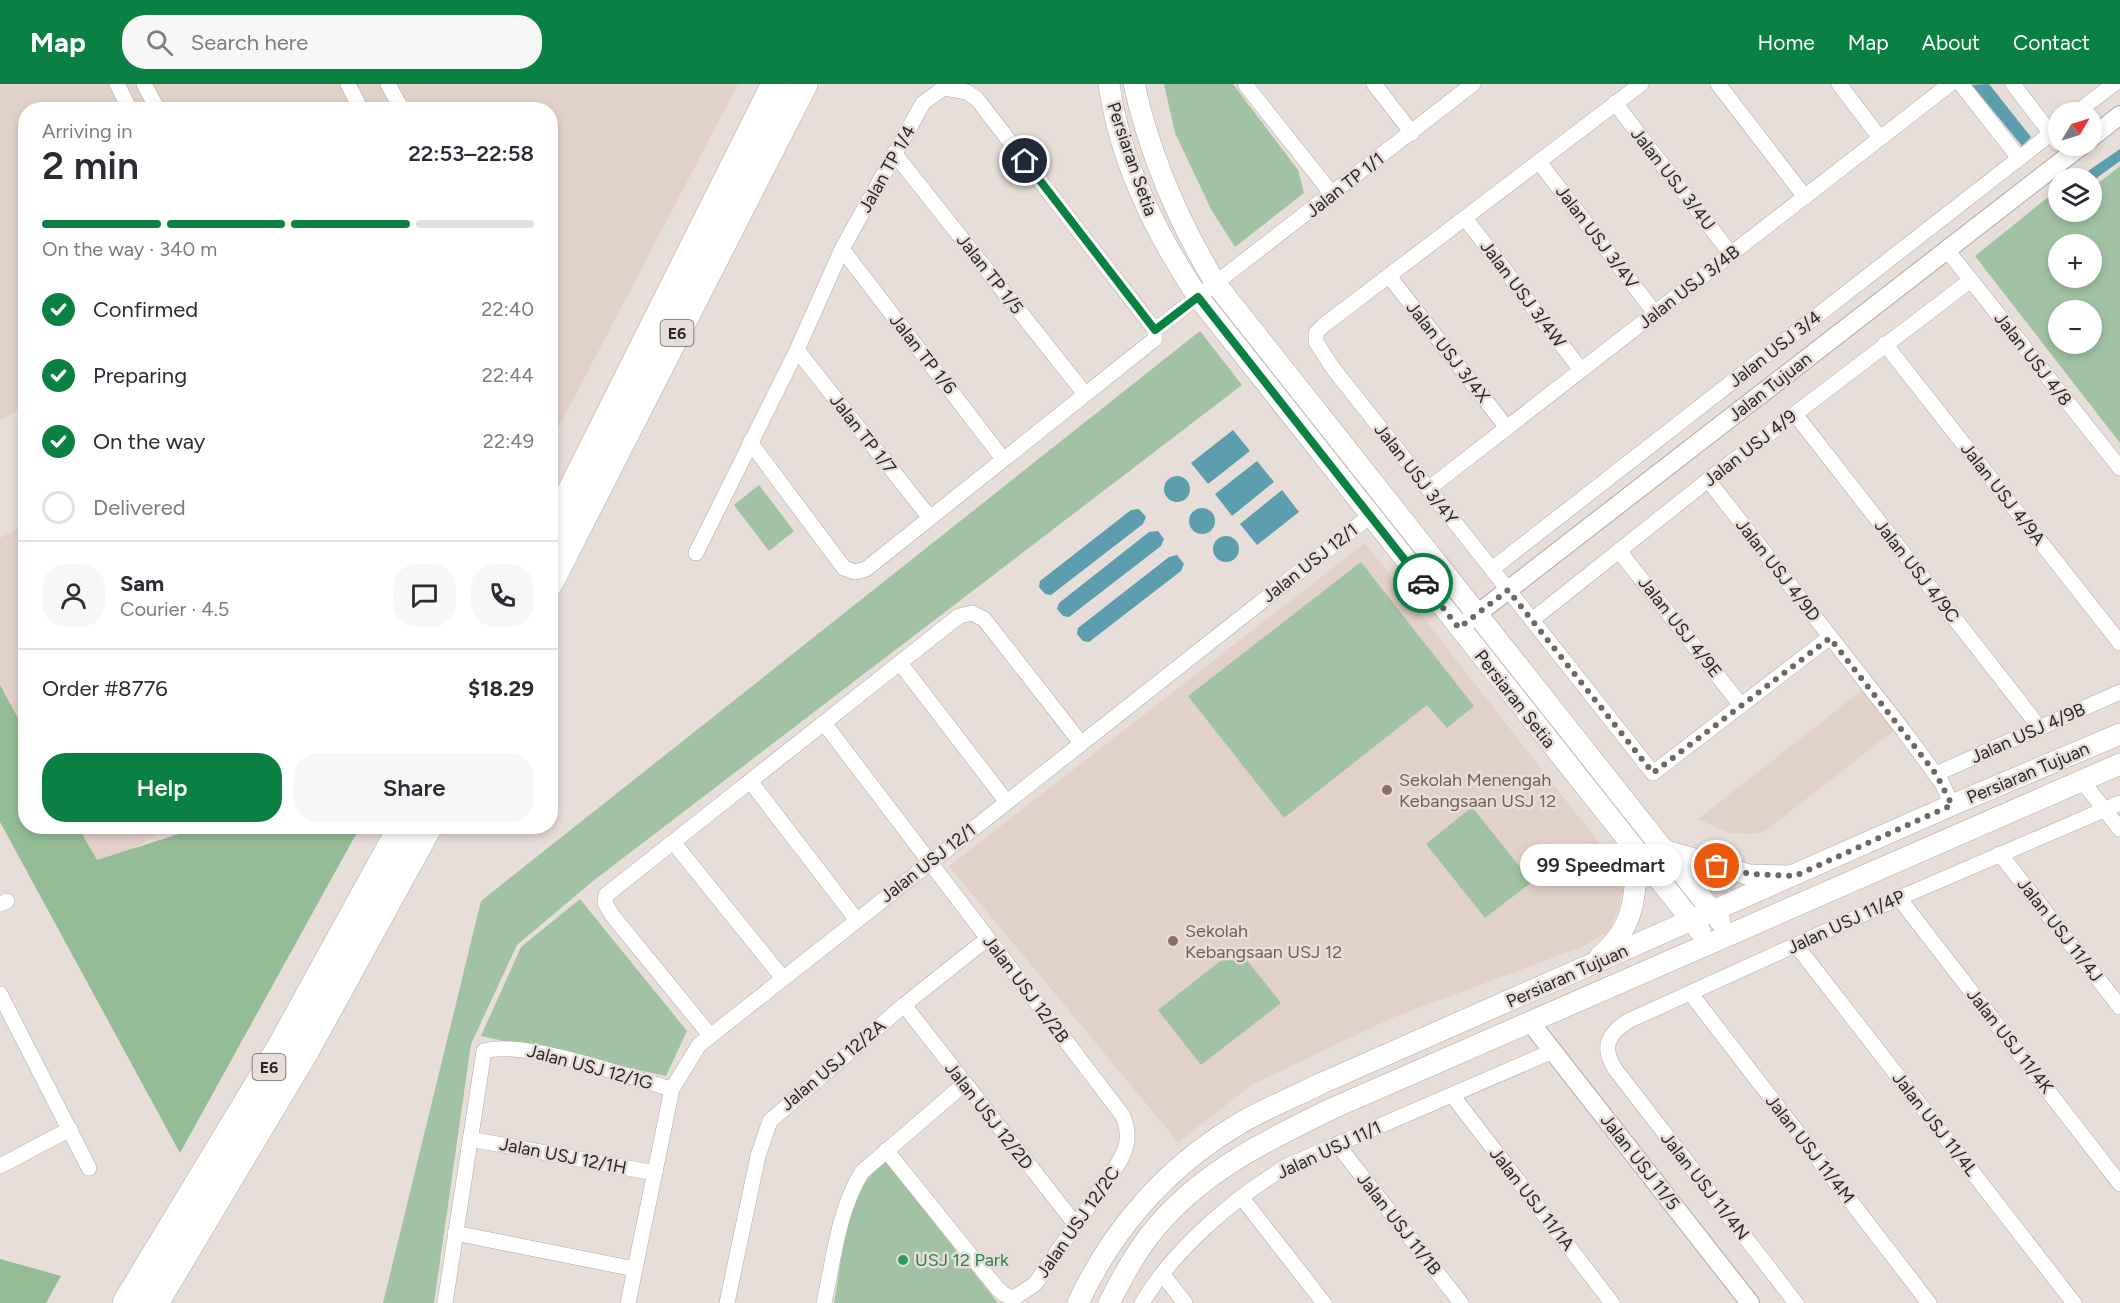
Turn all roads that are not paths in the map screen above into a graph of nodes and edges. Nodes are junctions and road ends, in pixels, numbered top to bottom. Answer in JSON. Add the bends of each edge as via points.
{"nodes":[{"id":1,"x":117,"y":84,"type":"edge"},
{"id":2,"x":144,"y":84,"type":"edge"},
{"id":3,"x":348,"y":84,"type":"edge"},
{"id":4,"x":388,"y":84,"type":"edge"},
{"id":5,"x":775,"y":84,"type":"edge"},
{"id":6,"x":804,"y":84,"type":"edge"},
{"id":7,"x":1109,"y":84,"type":"edge"},
{"id":8,"x":1134,"y":84,"type":"edge"},
{"id":9,"x":1374,"y":84,"type":"edge"},
{"id":10,"x":1473,"y":84,"type":"edge"},
{"id":11,"x":1641,"y":84,"type":"edge"},
{"id":12,"x":1718,"y":84,"type":"edge"},
{"id":13,"x":1839,"y":84,"type":"edge"},
{"id":14,"x":1950,"y":84,"type":"edge"},
{"id":15,"x":1961,"y":84,"type":"edge"},
{"id":16,"x":2013,"y":84,"type":"edge"},
{"id":17,"x":2114,"y":84,"type":"edge"},
{"id":18,"x":1254,"y":87,"type":"edge"},
{"id":19,"x":126,"y":102,"type":"edge"},
{"id":20,"x":154,"y":102,"type":"edge"},
{"id":21,"x":357,"y":102,"type":"edge"},
{"id":22,"x":398,"y":102,"type":"edge"},
{"id":23,"x":2090,"y":102,"type":"edge"},
{"id":24,"x":1615,"y":103,"type":"junction"},
{"id":25,"x":2120,"y":115,"type":"edge"},
{"id":26,"x":2048,"y":125,"type":"edge"},
{"id":27,"x":2102,"y":129,"type":"edge"},
{"id":28,"x":1412,"y":133,"type":"junction"},
{"id":29,"x":1880,"y":138,"type":"junction"},
{"id":30,"x":2048,"y":147,"type":"edge"},
{"id":31,"x":894,"y":153,"type":"junction"},
{"id":32,"x":2048,"y":156,"type":"edge"},
{"id":33,"x":2019,"y":158,"type":"junction"},
{"id":34,"x":1539,"y":162,"type":"junction"},
{"id":35,"x":1332,"y":194,"type":"junction"},
{"id":36,"x":1805,"y":196,"type":"junction"},
{"id":37,"x":1466,"y":218,"type":"junction"},
{"id":38,"x":842,"y":249,"type":"junction"},
{"id":39,"x":1947,"y":250,"type":"junction"},
{"id":40,"x":1731,"y":254,"type":"junction"},
{"id":41,"x":1389,"y":276,"type":"junction"},
{"id":42,"x":1971,"y":280,"type":"junction"},
{"id":43,"x":1216,"y":284,"type":"junction"},
{"id":44,"x":1198,"y":297,"type":"junction"},
{"id":45,"x":1655,"y":313,"type":"junction"},
{"id":46,"x":1155,"y":330,"type":"junction"},
{"id":47,"x":1885,"y":344,"type":"junction"},
{"id":48,"x":797,"y":350,"type":"junction"},
{"id":49,"x":1581,"y":370,"type":"junction"},
{"id":50,"x":1085,"y":394,"type":"junction"},
{"id":51,"x":1795,"y":414,"type":"junction"},
{"id":52,"x":1507,"y":428,"type":"junction"},
{"id":53,"x":750,"y":442,"type":"junction"},
{"id":54,"x":1003,"y":459,"type":"junction"},
{"id":55,"x":2120,"y":468,"type":"edge"},
{"id":56,"x":1708,"y":480,"type":"junction"},
{"id":57,"x":1428,"y":489,"type":"junction"},
{"id":58,"x":1381,"y":494,"type":"junction"},
{"id":59,"x":1370,"y":516,"type":"junction"},
{"id":60,"x":558,"y":517,"type":"edge"},
{"id":61,"x":930,"y":518,"type":"junction"},
{"id":62,"x":1619,"y":550,"type":"junction"},
{"id":63,"x":696,"y":553,"type":"dead end"},
{"id":64,"x":558,"y":566,"type":"edge"},
{"id":65,"x":1492,"y":569,"type":"junction"},
{"id":66,"x":1508,"y":590,"type":"junction"},
{"id":67,"x":1476,"y":614,"type":"junction"},
{"id":68,"x":1532,"y":620,"type":"junction"},
{"id":69,"x":1459,"y":628,"type":"junction"},
{"id":70,"x":1830,"y":638,"type":"junction"},
{"id":71,"x":2120,"y":643,"type":"edge"},
{"id":72,"x":900,"y":663,"type":"junction"},
{"id":73,"x":2120,"y":692,"type":"edge"},
{"id":74,"x":1740,"y":704,"type":"junction"},
{"id":75,"x":824,"y":723,"type":"junction"},
{"id":76,"x":2040,"y":728,"type":"junction"},
{"id":77,"x":2120,"y":734,"type":"edge"},
{"id":78,"x":1081,"y":743,"type":"junction"},
{"id":79,"x":2120,"y":764,"type":"edge"},
{"id":80,"x":1936,"y":774,"type":"junction"},
{"id":81,"x":750,"y":781,"type":"junction"},
{"id":82,"x":2082,"y":781,"type":"junction"},
{"id":83,"x":1006,"y":801,"type":"junction"},
{"id":84,"x":2120,"y":802,"type":"edge"},
{"id":85,"x":1952,"y":805,"type":"junction"},
{"id":86,"x":2104,"y":809,"type":"junction"},
{"id":87,"x":2120,"y":829,"type":"edge"},
{"id":88,"x":398,"y":834,"type":"edge"},
{"id":89,"x":425,"y":834,"type":"edge"},
{"id":90,"x":673,"y":842,"type":"junction"},
{"id":91,"x":1663,"y":850,"type":"junction"},
{"id":92,"x":1637,"y":852,"type":"junction"},
{"id":93,"x":2000,"y":854,"type":"junction"},
{"id":94,"x":928,"y":862,"type":"junction"},
{"id":95,"x":1795,"y":876,"type":"junction"},
{"id":96,"x":1899,"y":898,"type":"junction"},
{"id":97,"x":1713,"y":912,"type":"junction"},
{"id":98,"x":856,"y":919,"type":"junction"},
{"id":99,"x":1692,"y":921,"type":"junction"},
{"id":100,"x":1730,"y":934,"type":"junction"},
{"id":101,"x":987,"y":939,"type":"junction"},
{"id":102,"x":1710,"y":944,"type":"junction"},
{"id":103,"x":1796,"y":945,"type":"junction"},
{"id":104,"x":1586,"y":968,"type":"junction"},
{"id":105,"x":782,"y":977,"type":"junction"},
{"id":106,"x":0,"y":994,"type":"edge"},
{"id":107,"x":1691,"y":994,"type":"junction"},
{"id":108,"x":904,"y":1005,"type":"junction"},
{"id":109,"x":2120,"y":1007,"type":"edge"},
{"id":110,"x":1530,"y":1022,"type":"junction"},
{"id":111,"x":709,"y":1034,"type":"junction"},
{"id":112,"x":1553,"y":1051,"type":"junction"},
{"id":113,"x":1615,"y":1069,"type":"joint"},
{"id":114,"x":963,"y":1085,"type":"junction"},
{"id":115,"x":672,"y":1089,"type":"junction"},
{"id":116,"x":1452,"y":1095,"type":"junction"},
{"id":117,"x":1123,"y":1116,"type":"joint"},
{"id":118,"x":70,"y":1129,"type":"junction"},
{"id":119,"x":470,"y":1139,"type":"junction"},
{"id":120,"x":1337,"y":1144,"type":"junction"},
{"id":121,"x":886,"y":1150,"type":"junction"},
{"id":122,"x":0,"y":1166,"type":"edge"},
{"id":123,"x":89,"y":1168,"type":"dead end"},
{"id":124,"x":655,"y":1173,"type":"junction"},
{"id":125,"x":2120,"y":1184,"type":"edge"},
{"id":126,"x":1242,"y":1198,"type":"junction"},
{"id":127,"x":1076,"y":1225,"type":"junction"},
{"id":128,"x":455,"y":1233,"type":"junction"},
{"id":129,"x":635,"y":1269,"type":"junction"},
{"id":130,"x":1163,"y":1275,"type":"junction"},
{"id":131,"x":1081,"y":1297,"type":"edge"},
{"id":132,"x":126,"y":1303,"type":"edge"},
{"id":133,"x":155,"y":1303,"type":"edge"},
{"id":134,"x":445,"y":1303,"type":"edge"},
{"id":135,"x":628,"y":1303,"type":"edge"},
{"id":136,"x":727,"y":1303,"type":"edge"},
{"id":137,"x":824,"y":1303,"type":"edge"},
{"id":138,"x":1108,"y":1303,"type":"edge"},
{"id":139,"x":1142,"y":1303,"type":"edge"},
{"id":140,"x":1185,"y":1303,"type":"edge"},
{"id":141,"x":1324,"y":1303,"type":"edge"},
{"id":142,"x":1461,"y":1303,"type":"edge"},
{"id":143,"x":1612,"y":1303,"type":"edge"},
{"id":144,"x":1750,"y":1303,"type":"edge"},
{"id":145,"x":1796,"y":1303,"type":"edge"},
{"id":146,"x":1929,"y":1303,"type":"edge"},
{"id":147,"x":2074,"y":1303,"type":"edge"}],
"edges":[{"from":1,"to":19,"type":"street"},
{"from":2,"to":20,"type":"street"},
{"from":3,"to":21,"type":"street"},
{"from":4,"to":22,"type":"street"},
{"from":5,"to":60,"type":"highway","number":"E6"},
{"from":6,"to":64,"type":"highway","number":"E6"},
{"from":7,"to":44,"type":"main road","name":"Persiaran Setia","via":[[1139,191],[1156,229]]},
{"from":8,"to":43,"type":"main road","name":"Persiaran Setia","via":[[1156,164],[1194,248]]},
{"from":9,"to":28,"type":"street"},
{"from":10,"to":28,"type":"street","name":"Jalan TP 1/1"},
{"from":11,"to":24,"type":"street"},
{"from":12,"to":36,"type":"street"},
{"from":13,"to":29,"type":"street"},
{"from":14,"to":29,"type":"street","name":"Jalan USJ 3/4B"},
{"from":15,"to":33,"type":"street"},
{"from":16,"to":26,"type":"street"},
{"from":17,"to":23,"type":"street"},
{"from":18,"to":35,"type":"street"},
{"from":24,"to":34,"type":"street"},
{"from":24,"to":40,"type":"street","name":"Jalan USJ 3/4U"},
{"from":25,"to":27,"type":"street"},
{"from":28,"to":35,"type":"street","name":"Jalan TP 1/1"},
{"from":29,"to":36,"type":"street","name":"Jalan USJ 3/4B"},
{"from":30,"to":33,"type":"street","name":"Jalan USJ 3/4"},
{"from":31,"to":38,"type":"street","name":"Jalan TP 1/4"},
{"from":31,"to":46,"type":"street","name":"Jalan TP 1/4","via":[[934,93],[944,88],[968,92],[986,110]]},
{"from":31,"to":50,"type":"street","name":"Jalan TP 1/5"},
{"from":32,"to":39,"type":"street","name":"Jalan Tujuan"},
{"from":33,"to":65,"type":"street","name":"Jalan USJ 3/4"},
{"from":34,"to":37,"type":"street"},
{"from":34,"to":45,"type":"street","name":"Jalan USJ 3/4V"},
{"from":35,"to":43,"type":"street","name":"Jalan TP 1/1"},
{"from":36,"to":40,"type":"street","name":"Jalan USJ 3/4B"},
{"from":37,"to":41,"type":"street"},
{"from":37,"to":49,"type":"street","name":"Jalan USJ 3/4W"},
{"from":38,"to":48,"type":"street","name":"Jalan TP 1/4"},
{"from":38,"to":54,"type":"street","name":"Jalan TP 1/6"},
{"from":39,"to":42,"type":"street","name":"Jalan USJ 4/8"},
{"from":39,"to":66,"type":"street","name":"Jalan Tujuan"},
{"from":40,"to":45,"type":"street","name":"Jalan USJ 3/4B"},
{"from":41,"to":52,"type":"street","name":"Jalan USJ 3/4X"},
{"from":41,"to":57,"type":"street","name":"Jalan USJ 3/4Y","via":[[1316,333],[1316,342]]},
{"from":42,"to":47,"type":"street","name":"Jalan USJ 4/9"},
{"from":42,"to":55,"type":"street","name":"Jalan USJ 4/8"},
{"from":43,"to":44,"type":"street","name":"Jalan TP 1/1"},
{"from":43,"to":58,"type":"main road","name":"Persiaran Setia"},
{"from":44,"to":46,"type":"street"},
{"from":44,"to":59,"type":"main road","name":"Persiaran Setia"},
{"from":45,"to":49,"type":"street","name":"Jalan USJ 3/4B"},
{"from":46,"to":50,"type":"street","via":[[1155,339]]},
{"from":47,"to":51,"type":"street","name":"Jalan USJ 4/9"},
{"from":47,"to":71,"type":"street","name":"Jalan USJ 4/9A"},
{"from":48,"to":53,"type":"street","name":"Jalan TP 1/4"},
{"from":48,"to":61,"type":"street","name":"Jalan TP 1/7"},
{"from":49,"to":52,"type":"street","name":"Jalan USJ 3/4B"},
{"from":50,"to":54,"type":"street"},
{"from":51,"to":56,"type":"street","name":"Jalan USJ 4/9"},
{"from":51,"to":76,"type":"street","name":"Jalan USJ 4/9C"},
{"from":52,"to":57,"type":"street","name":"Jalan USJ 3/4B"},
{"from":53,"to":61,"type":"street","via":[[844,568],[855,572],[866,569]]},
{"from":53,"to":63,"type":"street","name":"Jalan TP 1/4"},
{"from":54,"to":61,"type":"street"},
{"from":56,"to":62,"type":"street","name":"Jalan USJ 4/9"},
{"from":56,"to":70,"type":"street","name":"Jalan USJ 4/9D"},
{"from":57,"to":65,"type":"street","name":"Jalan USJ 3/4Y"},
{"from":58,"to":59,"type":"main road","via":[[1380,504]]},
{"from":58,"to":67,"type":"main road","name":"Persiaran Setia"},
{"from":59,"to":69,"type":"main road","name":"Persiaran Setia"},
{"from":59,"to":78,"type":"street","name":"Jalan USJ 12/1"},
{"from":62,"to":68,"type":"street","name":"Jalan USJ 4/9"},
{"from":62,"to":74,"type":"street","name":"Jalan USJ 4/9E"},
{"from":65,"to":66,"type":"street","name":"Jalan USJ 3/4Y"},
{"from":66,"to":67,"type":"street","name":"Jalan Tujuan"},
{"from":66,"to":68,"type":"street","name":"Jalan USJ 3/4Y"},
{"from":67,"to":69,"type":"street","name":"Jalan Tujuan"},
{"from":67,"to":91,"type":"main road","name":"Persiaran Setia"},
{"from":68,"to":74,"type":"street","name":"Jalan USJ 3/4Y","via":[[1653,773]]},
{"from":69,"to":92,"type":"main road","name":"Persiaran Setia"},
{"from":70,"to":74,"type":"street"},
{"from":70,"to":80,"type":"street","name":"Jalan USJ 4/9D"},
{"from":72,"to":75,"type":"street"},
{"from":72,"to":78,"type":"street","via":[[959,616],[972,613],[984,619]]},
{"from":72,"to":83,"type":"street"},
{"from":73,"to":76,"type":"street","name":"Jalan USJ 4/9B"},
{"from":75,"to":81,"type":"street"},
{"from":75,"to":94,"type":"street","name":"Jalan USJ 12/2B"},
{"from":76,"to":80,"type":"street","name":"Jalan USJ 4/9B"},
{"from":77,"to":85,"type":"main road","name":"Persiaran Tujuan"},
{"from":78,"to":83,"type":"street","name":"Jalan USJ 12/1"},
{"from":79,"to":82,"type":"main road","name":"Persiaran Tujuan"},
{"from":80,"to":85,"type":"street","name":"Jalan USJ 4/9D"},
{"from":81,"to":90,"type":"street"},
{"from":81,"to":98,"type":"street"},
{"from":82,"to":86,"type":"street"},
{"from":82,"to":100,"type":"main road","name":"Persiaran Tujuan"},
{"from":83,"to":94,"type":"street","name":"Jalan USJ 12/1"},
{"from":84,"to":86,"type":"street","name":"Jalan USJ 11/4P"},
{"from":85,"to":95,"type":"main road","name":"Persiaran Tujuan"},
{"from":86,"to":87,"type":"street"},
{"from":86,"to":93,"type":"street","name":"Jalan USJ 11/4P"},
{"from":88,"to":132,"type":"highway","number":"E6","via":[[280,1048]]},
{"from":89,"to":133,"type":"highway","number":"E6","via":[[306,1050]]},
{"from":90,"to":105,"type":"street"},
{"from":90,"to":111,"type":"street","via":[[606,895],[605,903]]},
{"from":91,"to":95,"type":"main road","via":[[1750,874]]},
{"from":91,"to":97,"type":"main road","name":"Persiaran Setia"},
{"from":92,"to":99,"type":"main road","name":"Persiaran Setia"},
{"from":92,"to":104,"type":"main road","via":[[1628,922],[1617,942]]},
{"from":93,"to":96,"type":"street","name":"Jalan USJ 11/4P"},
{"from":93,"to":109,"type":"street","name":"Jalan USJ 11/4J"},
{"from":94,"to":98,"type":"street","name":"Jalan USJ 12/1"},
{"from":94,"to":101,"type":"street","name":"Jalan USJ 12/2B"},
{"from":95,"to":97,"type":"main road","name":"Persiaran Tujuan"},
{"from":96,"to":103,"type":"street","name":"Jalan USJ 11/4P"},
{"from":96,"to":125,"type":"street","name":"Jalan USJ 11/4K"},
{"from":97,"to":99,"type":"main road","name":"Persiaran Tujuan"},
{"from":97,"to":100,"type":"main road","name":"Persiaran Setia"},
{"from":98,"to":105,"type":"street","name":"Jalan USJ 12/1"},
{"from":99,"to":102,"type":"main road","name":"Persiaran Setia"},
{"from":99,"to":104,"type":"main road","name":"Persiaran Tujuan"},
{"from":100,"to":102,"type":"main road","name":"Persiaran Tujuan"},
{"from":101,"to":108,"type":"street","name":"Jalan USJ 12/2A"},
{"from":101,"to":117,"type":"street","name":"Jalan USJ 12/2B"},
{"from":102,"to":110,"type":"main road","name":"Persiaran Tujuan"},
{"from":103,"to":107,"type":"street","name":"Jalan USJ 11/4P"},
{"from":103,"to":147,"type":"street","name":"Jalan USJ 11/4L"},
{"from":104,"to":131,"type":"main road","name":"Persiaran Tujuan","via":[[1320,1084],[1234,1127],[1148,1195],[1116,1237]]},
{"from":105,"to":111,"type":"street","name":"Jalan USJ 12/1"},
{"from":106,"to":118,"type":"street"},
{"from":107,"to":113,"type":"street","name":"Jalan USJ 11/4P","via":[[1616,1029],[1606,1048]]},
{"from":107,"to":146,"type":"street","name":"Jalan USJ 11/4M"},
{"from":108,"to":114,"type":"street","name":"Jalan USJ 12/2D"},
{"from":108,"to":136,"type":"street","name":"Jalan USJ 12/2A","via":[[770,1121],[758,1156]]},
{"from":110,"to":112,"type":"street","name":"Jalan USJ 11/5"},
{"from":110,"to":138,"type":"main road","name":"Persiaran Tujuan","via":[[1331,1109],[1248,1150],[1168,1213]]},
{"from":111,"to":115,"type":"street","name":"Jalan USJ 12/1"},
{"from":112,"to":116,"type":"street","name":"Jalan USJ 11/1"},
{"from":112,"to":144,"type":"street","name":"Jalan USJ 11/5"},
{"from":113,"to":145,"type":"street","name":"Jalan USJ 11/4N"},
{"from":114,"to":121,"type":"street"},
{"from":114,"to":127,"type":"street","name":"Jalan USJ 12/2D"},
{"from":115,"to":119,"type":"street","name":"Jalan USJ 12/1G","via":[[526,1049],[494,1048],[484,1051]]},
{"from":115,"to":124,"type":"street","name":"Jalan USJ 12/1"},
{"from":116,"to":120,"type":"street","name":"Jalan USJ 11/1"},
{"from":116,"to":143,"type":"street","name":"Jalan USJ 11/1A"},
{"from":117,"to":127,"type":"street","name":"Jalan USJ 12/2C","via":[[1128,1137],[1122,1157]]},
{"from":118,"to":122,"type":"street"},
{"from":118,"to":123,"type":"street"},
{"from":119,"to":124,"type":"street","name":"Jalan USJ 12/1H"},
{"from":119,"to":128,"type":"street"},
{"from":120,"to":126,"type":"street","name":"Jalan USJ 11/1","via":[[1287,1166]]},
{"from":120,"to":142,"type":"street","name":"Jalan USJ 11/1B"},
{"from":121,"to":127,"type":"street","name":"Jalan USJ 12/2C","via":[[1005,1295],[1014,1298],[1029,1290]]},
{"from":121,"to":137,"type":"street","via":[[862,1172],[851,1190]]},
{"from":124,"to":129,"type":"street","name":"Jalan USJ 12/1"},
{"from":126,"to":130,"type":"street","name":"Jalan USJ 11/1","via":[[1199,1235]]},
{"from":126,"to":141,"type":"street"},
{"from":128,"to":129,"type":"street"},
{"from":128,"to":134,"type":"street"},
{"from":129,"to":135,"type":"street","name":"Jalan USJ 12/1"},
{"from":130,"to":139,"type":"street","name":"Jalan USJ 11/1"},
{"from":130,"to":140,"type":"street"},
{"from":131,"to":138,"type":"main road","via":[[1091,1288],[1099,1290]]}]}
